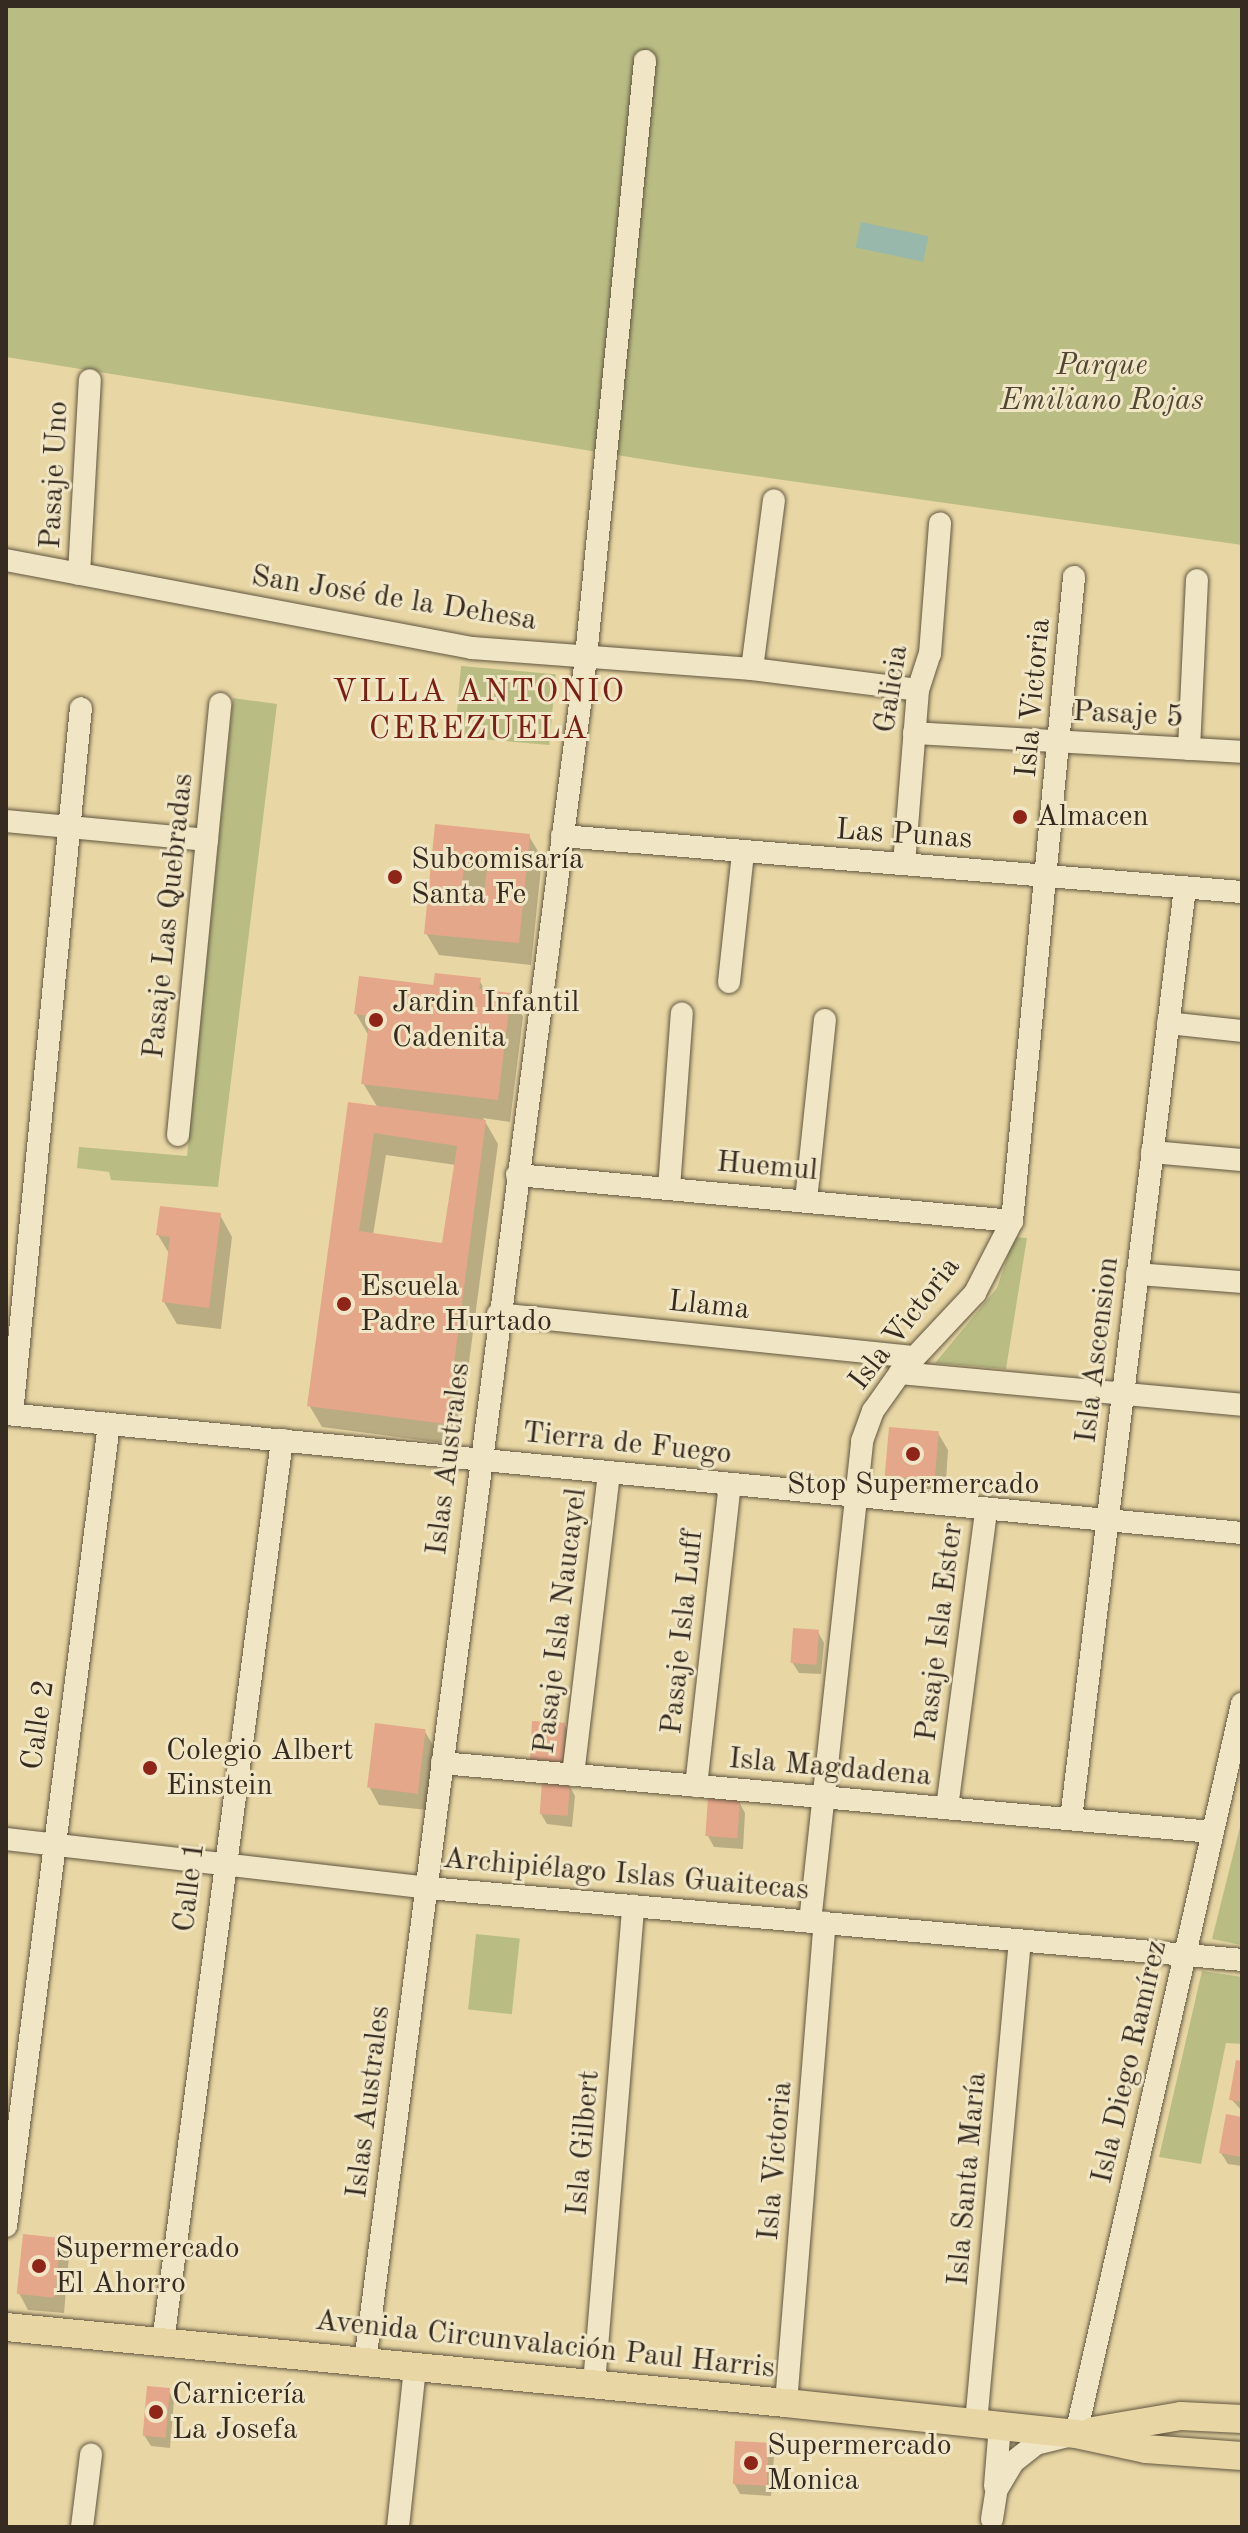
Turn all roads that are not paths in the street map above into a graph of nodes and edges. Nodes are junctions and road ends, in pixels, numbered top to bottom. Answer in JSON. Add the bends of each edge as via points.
{"nodes":[{"id":1,"x":645,"y":61,"type":"dead end"},
{"id":2,"x":90,"y":380,"type":"dead end"},
{"id":3,"x":774,"y":500,"type":"dead end"},
{"id":4,"x":940,"y":523,"type":"dead end"},
{"id":5,"x":6,"y":560,"type":"edge"},
{"id":6,"x":79,"y":574,"type":"junction"},
{"id":7,"x":1074,"y":577,"type":"dead end"},
{"id":8,"x":1197,"y":580,"type":"dead end"},
{"id":9,"x":586,"y":657,"type":"junction"},
{"id":10,"x":752,"y":669,"type":"junction"},
{"id":11,"x":918,"y":690,"type":"junction"},
{"id":12,"x":220,"y":704,"type":"dead end"},
{"id":13,"x":81,"y":708,"type":"dead end"},
{"id":14,"x":914,"y":733,"type":"junction"},
{"id":15,"x":1060,"y":741,"type":"junction"},
{"id":16,"x":1189,"y":749,"type":"junction"},
{"id":17,"x":1242,"y":752,"type":"edge"},
{"id":18,"x":6,"y":821,"type":"edge"},
{"id":19,"x":70,"y":827,"type":"junction"},
{"id":20,"x":562,"y":836,"type":"junction"},
{"id":21,"x":207,"y":840,"type":"junction"},
{"id":22,"x":743,"y":854,"type":"junction"},
{"id":23,"x":904,"y":864,"type":"junction"},
{"id":24,"x":1048,"y":877,"type":"junction"},
{"id":25,"x":1185,"y":888,"type":"junction"},
{"id":26,"x":1242,"y":892,"type":"edge"},
{"id":27,"x":729,"y":982,"type":"dead end"},
{"id":28,"x":682,"y":1013,"type":"dead end"},
{"id":29,"x":825,"y":1020,"type":"dead end"},
{"id":30,"x":1168,"y":1023,"type":"junction"},
{"id":31,"x":1242,"y":1031,"type":"edge"},
{"id":32,"x":178,"y":1135,"type":"dead end"},
{"id":33,"x":1152,"y":1152,"type":"junction"},
{"id":34,"x":1242,"y":1160,"type":"edge"},
{"id":35,"x":517,"y":1175,"type":"junction"},
{"id":36,"x":669,"y":1188,"type":"junction"},
{"id":37,"x":806,"y":1200,"type":"junction"},
{"id":38,"x":1012,"y":1221,"type":"junction"},
{"id":39,"x":1137,"y":1274,"type":"junction"},
{"id":40,"x":1242,"y":1282,"type":"edge"},
{"id":41,"x":498,"y":1314,"type":"junction"},
{"id":42,"x":907,"y":1365,"type":"junction"},
{"id":43,"x":1123,"y":1394,"type":"junction"},
{"id":44,"x":1242,"y":1405,"type":"edge"},
{"id":45,"x":9,"y":1414,"type":"edge"},
{"id":46,"x":109,"y":1424,"type":"junction"},
{"id":47,"x":282,"y":1440,"type":"junction"},
{"id":48,"x":479,"y":1459,"type":"junction"},
{"id":49,"x":609,"y":1473,"type":"junction"},
{"id":50,"x":730,"y":1485,"type":"junction"},
{"id":51,"x":856,"y":1498,"type":"junction"},
{"id":52,"x":986,"y":1510,"type":"junction"},
{"id":53,"x":1107,"y":1522,"type":"junction"},
{"id":54,"x":1242,"y":1533,"type":"edge"},
{"id":55,"x":1242,"y":1704,"type":"edge"},
{"id":56,"x":442,"y":1763,"type":"junction"},
{"id":57,"x":573,"y":1775,"type":"junction"},
{"id":58,"x":696,"y":1786,"type":"junction"},
{"id":59,"x":823,"y":1797,"type":"junction"},
{"id":60,"x":947,"y":1808,"type":"junction"},
{"id":61,"x":1071,"y":1819,"type":"junction"},
{"id":62,"x":1212,"y":1832,"type":"junction"},
{"id":63,"x":6,"y":1839,"type":"edge"},
{"id":64,"x":53,"y":1845,"type":"junction"},
{"id":65,"x":222,"y":1866,"type":"junction"},
{"id":66,"x":428,"y":1888,"type":"junction"},
{"id":67,"x":633,"y":1906,"type":"junction"},
{"id":68,"x":817,"y":1923,"type":"junction"},
{"id":69,"x":1020,"y":1941,"type":"junction"},
{"id":70,"x":1186,"y":1952,"type":"junction"},
{"id":71,"x":1242,"y":1960,"type":"edge"},
{"id":72,"x":6,"y":2226,"type":"edge"},
{"id":73,"x":6,"y":2327,"type":"edge"},
{"id":74,"x":163,"y":2342,"type":"junction"},
{"id":75,"x":365,"y":2362,"type":"junction"},
{"id":76,"x":415,"y":2367,"type":"junction"},
{"id":77,"x":594,"y":2384,"type":"junction"},
{"id":78,"x":786,"y":2403,"type":"junction"},
{"id":79,"x":1242,"y":2419,"type":"edge"},
{"id":80,"x":988,"y":2424,"type":"junction"},
{"id":81,"x":1076,"y":2434,"type":"junction"},
{"id":82,"x":91,"y":2455,"type":"dead end"},
{"id":83,"x":1242,"y":2456,"type":"edge"},
{"id":84,"x":991,"y":2523,"type":"edge"},
{"id":85,"x":82,"y":2527,"type":"edge"},
{"id":86,"x":398,"y":2527,"type":"edge"}],
"edges":[{"from":1,"to":9,"type":"street","name":"Islas Australes"},
{"from":2,"to":6,"type":"street","name":"Pasaje Uno"},
{"from":3,"to":10,"type":"street"},
{"from":4,"to":11,"type":"street","name":"Galicia","via":[[930,654]]},
{"from":5,"to":6,"type":"street","name":"San José de la Dehesa"},
{"from":6,"to":9,"type":"street","name":"San José de la Dehesa","via":[[472,648]]},
{"from":7,"to":15,"type":"street","name":"Isla Victoria"},
{"from":8,"to":16,"type":"street"},
{"from":9,"to":10,"type":"street","name":"San José de la Dehesa"},
{"from":9,"to":20,"type":"street","name":"Islas Australes"},
{"from":10,"to":11,"type":"street","name":"San José de la Dehesa"},
{"from":11,"to":14,"type":"street","name":"Galicia"},
{"from":12,"to":21,"type":"street","name":"Pasaje Las Quebradas"},
{"from":13,"to":19,"type":"street"},
{"from":14,"to":15,"type":"street","name":"Pasaje 5"},
{"from":14,"to":23,"type":"street","name":"Galicia"},
{"from":15,"to":16,"type":"street","name":"Pasaje 5"},
{"from":15,"to":24,"type":"street","name":"Isla Victoria"},
{"from":16,"to":17,"type":"street","name":"Pasaje 5"},
{"from":18,"to":19,"type":"street"},
{"from":19,"to":21,"type":"street"},
{"from":19,"to":45,"type":"street"},
{"from":20,"to":22,"type":"street","name":"Las Punas"},
{"from":20,"to":35,"type":"street","name":"Islas Australes"},
{"from":21,"to":32,"type":"street","name":"Pasaje Las Quebradas"},
{"from":22,"to":23,"type":"street","name":"Las Punas"},
{"from":22,"to":27,"type":"street"},
{"from":23,"to":24,"type":"street","name":"Las Punas"},
{"from":24,"to":25,"type":"street","name":"Las Punas"},
{"from":24,"to":38,"type":"street","name":"Isla Victoria"},
{"from":25,"to":26,"type":"street","name":"Las Punas"},
{"from":25,"to":30,"type":"street","name":"Isla Ascension"},
{"from":28,"to":36,"type":"street"},
{"from":29,"to":37,"type":"street"},
{"from":30,"to":31,"type":"street"},
{"from":30,"to":33,"type":"street","name":"Isla Ascension"},
{"from":33,"to":34,"type":"street"},
{"from":33,"to":39,"type":"street","name":"Isla Ascension"},
{"from":35,"to":36,"type":"street","name":"Huemul"},
{"from":35,"to":41,"type":"street","name":"Islas Australes"},
{"from":36,"to":37,"type":"street","name":"Huemul"},
{"from":37,"to":38,"type":"street","name":"Huemul"},
{"from":38,"to":42,"type":"street","name":"Isla Victoria","via":[[975,1293]]},
{"from":39,"to":40,"type":"street"},
{"from":39,"to":43,"type":"street","name":"Isla Ascension"},
{"from":41,"to":42,"type":"street","name":"Llama"},
{"from":41,"to":48,"type":"street","name":"Islas Australes"},
{"from":42,"to":43,"type":"street","name":"Llama"},
{"from":42,"to":51,"type":"street","name":"Isla Victoria","via":[[867,1426]]},
{"from":43,"to":44,"type":"street","name":"Llama"},
{"from":43,"to":53,"type":"street","name":"Isla Ascension"},
{"from":45,"to":46,"type":"street","name":"Tierra de Fuego"},
{"from":46,"to":47,"type":"street","name":"Tierra de Fuego"},
{"from":46,"to":64,"type":"street","name":"Calle 2"},
{"from":47,"to":48,"type":"street","name":"Tierra de Fuego"},
{"from":47,"to":65,"type":"street","name":"Calle 1"},
{"from":48,"to":49,"type":"street","name":"Tierra de Fuego"},
{"from":48,"to":56,"type":"street","name":"Islas Australes"},
{"from":49,"to":50,"type":"street","name":"Tierra de Fuego"},
{"from":49,"to":57,"type":"street","name":"Pasaje Isla Naucayel"},
{"from":50,"to":51,"type":"street","name":"Tierra de Fuego"},
{"from":50,"to":58,"type":"street","name":"Pasaje Isla Luff"},
{"from":51,"to":52,"type":"street","name":"Tierra de Fuego"},
{"from":51,"to":59,"type":"street","name":"Isla Victoria"},
{"from":52,"to":53,"type":"street","name":"Tierra de Fuego"},
{"from":52,"to":60,"type":"street","name":"Pasaje Isla Ester"},
{"from":53,"to":54,"type":"street","name":"Tierra de Fuego"},
{"from":53,"to":61,"type":"street","name":"Isla Ascension"},
{"from":55,"to":62,"type":"street","name":"Isla Diego Ramírez"},
{"from":56,"to":57,"type":"street","name":"Isla Magdadena"},
{"from":56,"to":66,"type":"street","name":"Islas Australes"},
{"from":57,"to":58,"type":"street","name":"Isla Magdadena"},
{"from":58,"to":59,"type":"street","name":"Isla Magdadena"},
{"from":59,"to":60,"type":"street","name":"Isla Magdadena"},
{"from":59,"to":68,"type":"street","name":"Isla Victoria"},
{"from":60,"to":61,"type":"street","name":"Isla Magdadena"},
{"from":61,"to":62,"type":"street","name":"Isla Magdadena"},
{"from":62,"to":70,"type":"street","name":"Isla Diego Ramírez"},
{"from":63,"to":64,"type":"street","name":"Archipiélago Islas Guaitecas"},
{"from":64,"to":65,"type":"street","name":"Archipiélago Islas Guaitecas"},
{"from":64,"to":72,"type":"street","name":"Calle 2"},
{"from":65,"to":66,"type":"street","name":"Archipiélago Islas Guaitecas"},
{"from":65,"to":74,"type":"street","name":"Calle 1"},
{"from":66,"to":67,"type":"street","name":"Archipiélago Islas Guaitecas"},
{"from":66,"to":75,"type":"street","name":"Islas Australes"},
{"from":67,"to":68,"type":"street","name":"Archipiélago Islas Guaitecas"},
{"from":67,"to":77,"type":"street","name":"Isla Gilbert"},
{"from":68,"to":69,"type":"street","name":"Archipiélago Islas Guaitecas"},
{"from":68,"to":78,"type":"street","name":"Isla Victoria"},
{"from":69,"to":70,"type":"street","name":"Archipiélago Islas Guaitecas"},
{"from":69,"to":80,"type":"street","name":"Isla Santa María"},
{"from":70,"to":71,"type":"street","name":"Archipiélago Islas Guaitecas"},
{"from":70,"to":81,"type":"street","name":"Isla Diego Ramírez"},
{"from":73,"to":74,"type":"main road","name":"Avenida Circunvalación Paul Harris"},
{"from":74,"to":75,"type":"main road","name":"Avenida Circunvalación Paul Harris"},
{"from":75,"to":76,"type":"main road","name":"Avenida Circunvalación Paul Harris"},
{"from":76,"to":77,"type":"main road","name":"Avenida Circunvalación Paul Harris"},
{"from":76,"to":86,"type":"street"},
{"from":77,"to":78,"type":"main road","name":"Avenida Circunvalación Paul Harris"},
{"from":78,"to":80,"type":"main road","name":"Avenida Circunvalación Paul Harris"},
{"from":79,"to":81,"type":"main road","name":"Avenida Circunvalación Paul Harris","via":[[1181,2416]]},
{"from":80,"to":81,"type":"main road","name":"Avenida Circunvalación Paul Harris"},
{"from":80,"to":84,"type":"street","name":"Isla Santa María"},
{"from":81,"to":83,"type":"main road","name":"Avenida Circunvalación Paul Harris","via":[[1146,2449]]},
{"from":81,"to":84,"type":"street","via":[[1036,2444],[1013,2462],[997,2489]]},
{"from":82,"to":85,"type":"street"}]}
